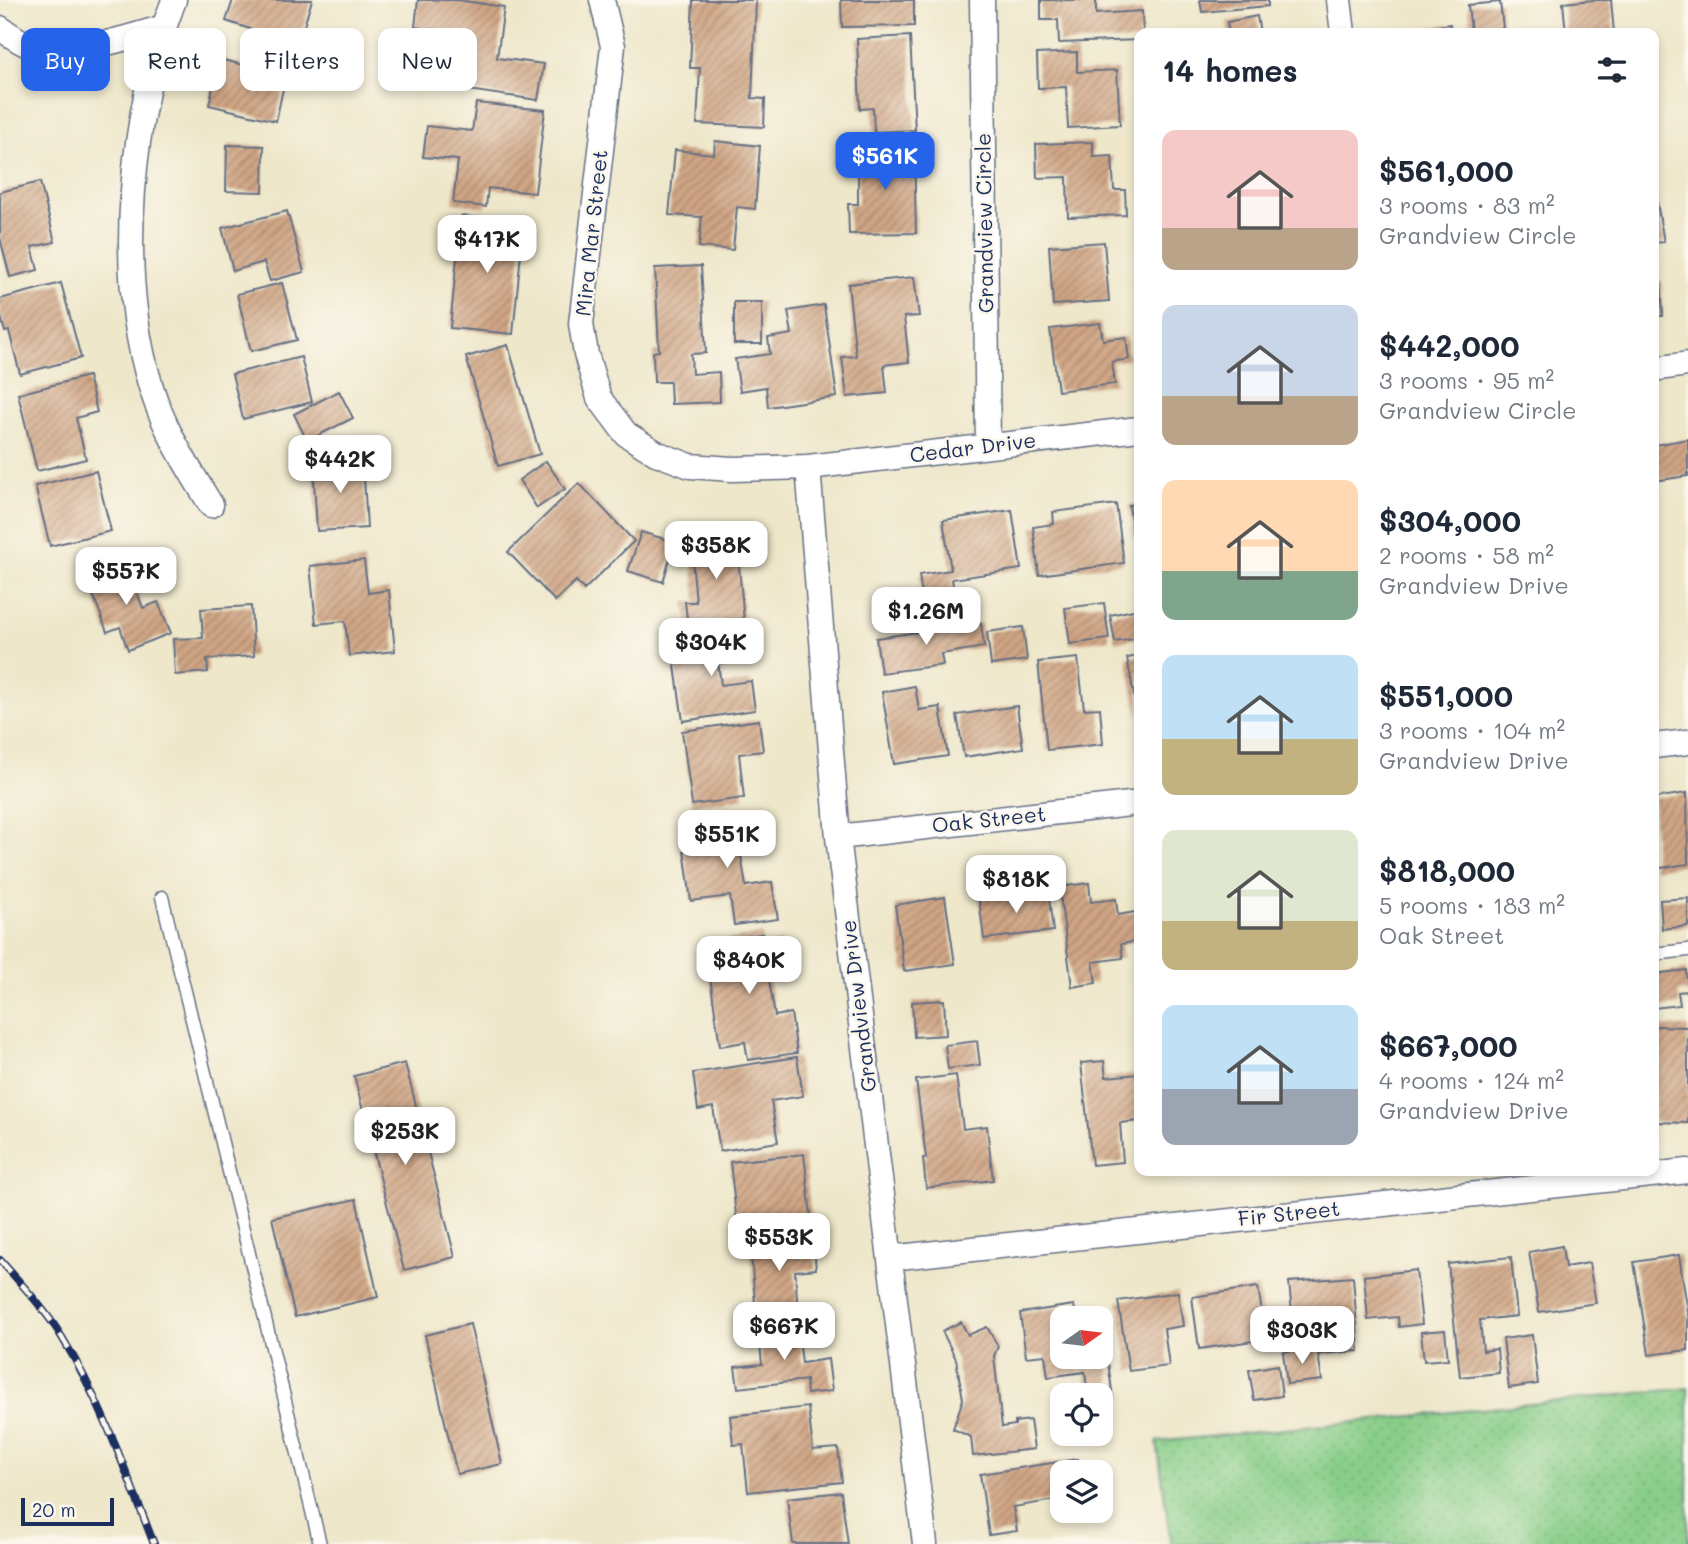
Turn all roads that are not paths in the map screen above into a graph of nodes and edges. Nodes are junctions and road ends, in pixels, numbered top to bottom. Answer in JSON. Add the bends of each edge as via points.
{"nodes":[{"id":1,"x":174,"y":0,"type":"edge"},
{"id":2,"x":603,"y":0,"type":"edge"},
{"id":3,"x":982,"y":0,"type":"edge"},
{"id":4,"x":1339,"y":0,"type":"edge"},
{"id":5,"x":164,"y":27,"type":"junction"},
{"id":6,"x":0,"y":28,"type":"edge"},
{"id":7,"x":1342,"y":28,"type":"edge"},
{"id":8,"x":1688,"y":365,"type":"edge"},
{"id":9,"x":1659,"y":368,"type":"edge"},
{"id":10,"x":1134,"y":430,"type":"edge"},
{"id":11,"x":988,"y":446,"type":"junction"},
{"id":12,"x":807,"y":467,"type":"junction"},
{"id":13,"x":211,"y":505,"type":"dead end"},
{"id":14,"x":1688,"y":742,"type":"edge"},
{"id":15,"x":1659,"y":745,"type":"edge"},
{"id":16,"x":1134,"y":804,"type":"edge"},
{"id":17,"x":838,"y":837,"type":"junction"},
{"id":18,"x":162,"y":897,"type":"dead end"},
{"id":19,"x":1688,"y":950,"type":"edge"},
{"id":20,"x":1659,"y":953,"type":"edge"},
{"id":21,"x":1688,"y":1171,"type":"edge"},
{"id":22,"x":1659,"y":1173,"type":"edge"},
{"id":23,"x":1592,"y":1176,"type":"edge"},
{"id":24,"x":1553,"y":1178,"type":"edge"},
{"id":25,"x":890,"y":1258,"type":"junction"},
{"id":26,"x":320,"y":1544,"type":"edge"},
{"id":27,"x":925,"y":1544,"type":"edge"}],
"edges":[{"from":1,"to":5,"type":"street"},
{"from":2,"to":12,"type":"street","name":"Mira Mar Street","via":[[613,46],[581,324],[599,398],[626,434],[656,453],[690,466]]},
{"from":3,"to":11,"type":"street","name":"Grandview Circle"},
{"from":4,"to":7,"type":"street"},
{"from":5,"to":6,"type":"street","via":[[100,45],[46,49]]},
{"from":5,"to":13,"type":"street","via":[[134,173],[133,290],[151,387],[170,437]]},
{"from":8,"to":9,"type":"street"},
{"from":10,"to":11,"type":"street","name":"Cedar Drive"},
{"from":11,"to":12,"type":"street","name":"Cedar Drive"},
{"from":12,"to":17,"type":"street","name":"Grandview Drive"},
{"from":14,"to":15,"type":"street"},
{"from":16,"to":17,"type":"street","name":"Oak Street"},
{"from":17,"to":25,"type":"street","name":"Grandview Drive"},
{"from":18,"to":26,"type":"lane"},
{"from":19,"to":20,"type":"lane"},
{"from":21,"to":22,"type":"street","name":"Fir Street"},
{"from":23,"to":24,"type":"street","name":"Fir Street"},
{"from":24,"to":25,"type":"street","name":"Fir Street"},
{"from":25,"to":27,"type":"street","name":"Grandview Drive"}]}
